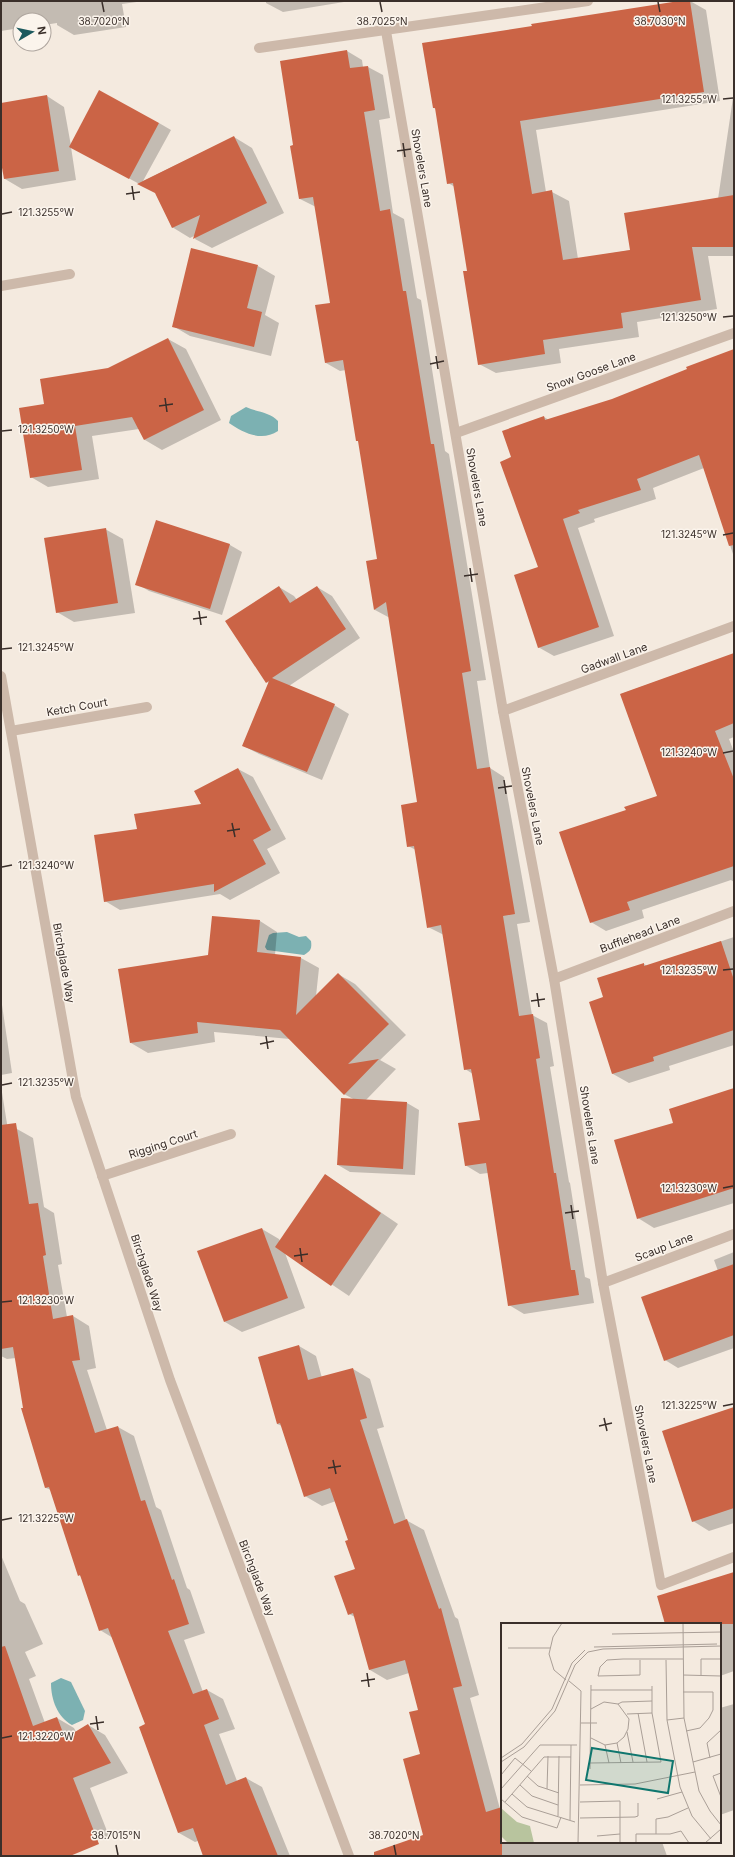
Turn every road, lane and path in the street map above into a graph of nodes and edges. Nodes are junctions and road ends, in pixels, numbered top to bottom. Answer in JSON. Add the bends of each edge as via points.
{"nodes":[{"id":1,"x":588,"y":1,"type":"edge"},
{"id":2,"x":386,"y":31,"type":"junction"},
{"id":3,"x":259,"y":48,"type":"dead end"},
{"id":4,"x":70,"y":274,"type":"dead end"},
{"id":5,"x":1,"y":286,"type":"edge"},
{"id":6,"x":734,"y":333,"type":"edge"},
{"id":7,"x":456,"y":433,"type":"junction"},
{"id":8,"x":734,"y":626,"type":"edge"},
{"id":9,"x":1,"y":676,"type":"edge"},
{"id":10,"x":147,"y":707,"type":"dead end"},
{"id":11,"x":503,"y":711,"type":"junction"},
{"id":12,"x":10,"y":731,"type":"junction"},
{"id":13,"x":734,"y":911,"type":"edge"},
{"id":14,"x":554,"y":979,"type":"junction"},
{"id":15,"x":231,"y":1134,"type":"dead end"},
{"id":16,"x":102,"y":1176,"type":"junction"},
{"id":17,"x":734,"y":1234,"type":"edge"},
{"id":18,"x":603,"y":1283,"type":"junction"},
{"id":19,"x":734,"y":1557,"type":"edge"},
{"id":20,"x":349,"y":1856,"type":"edge"}],
"edges":[{"from":1,"to":2,"type":"street"},
{"from":2,"to":3,"type":"street"},
{"from":2,"to":7,"type":"street","name":"Shovelers Lane"},
{"from":4,"to":5,"type":"street"},
{"from":6,"to":7,"type":"street","name":"Snow Goose Lane"},
{"from":7,"to":11,"type":"street","name":"Shovelers Lane"},
{"from":8,"to":11,"type":"street","name":"Gadwall Lane"},
{"from":9,"to":12,"type":"street","name":"Birchglade Way"},
{"from":10,"to":12,"type":"street","name":"Ketch Court"},
{"from":11,"to":14,"type":"street","name":"Shovelers Lane"},
{"from":12,"to":16,"type":"street","name":"Birchglade Way","via":[[76,1097]]},
{"from":13,"to":14,"type":"street","name":"Bufflehead Lane"},
{"from":14,"to":18,"type":"street","name":"Shovelers Lane"},
{"from":15,"to":16,"type":"street","name":"Rigging Court"},
{"from":16,"to":20,"type":"street","name":"Birchglade Way","via":[[170,1380]]},
{"from":17,"to":18,"type":"street","name":"Scaup Lane"},
{"from":18,"to":19,"type":"street","name":"Shovelers Lane","via":[[661,1585]]}]}
